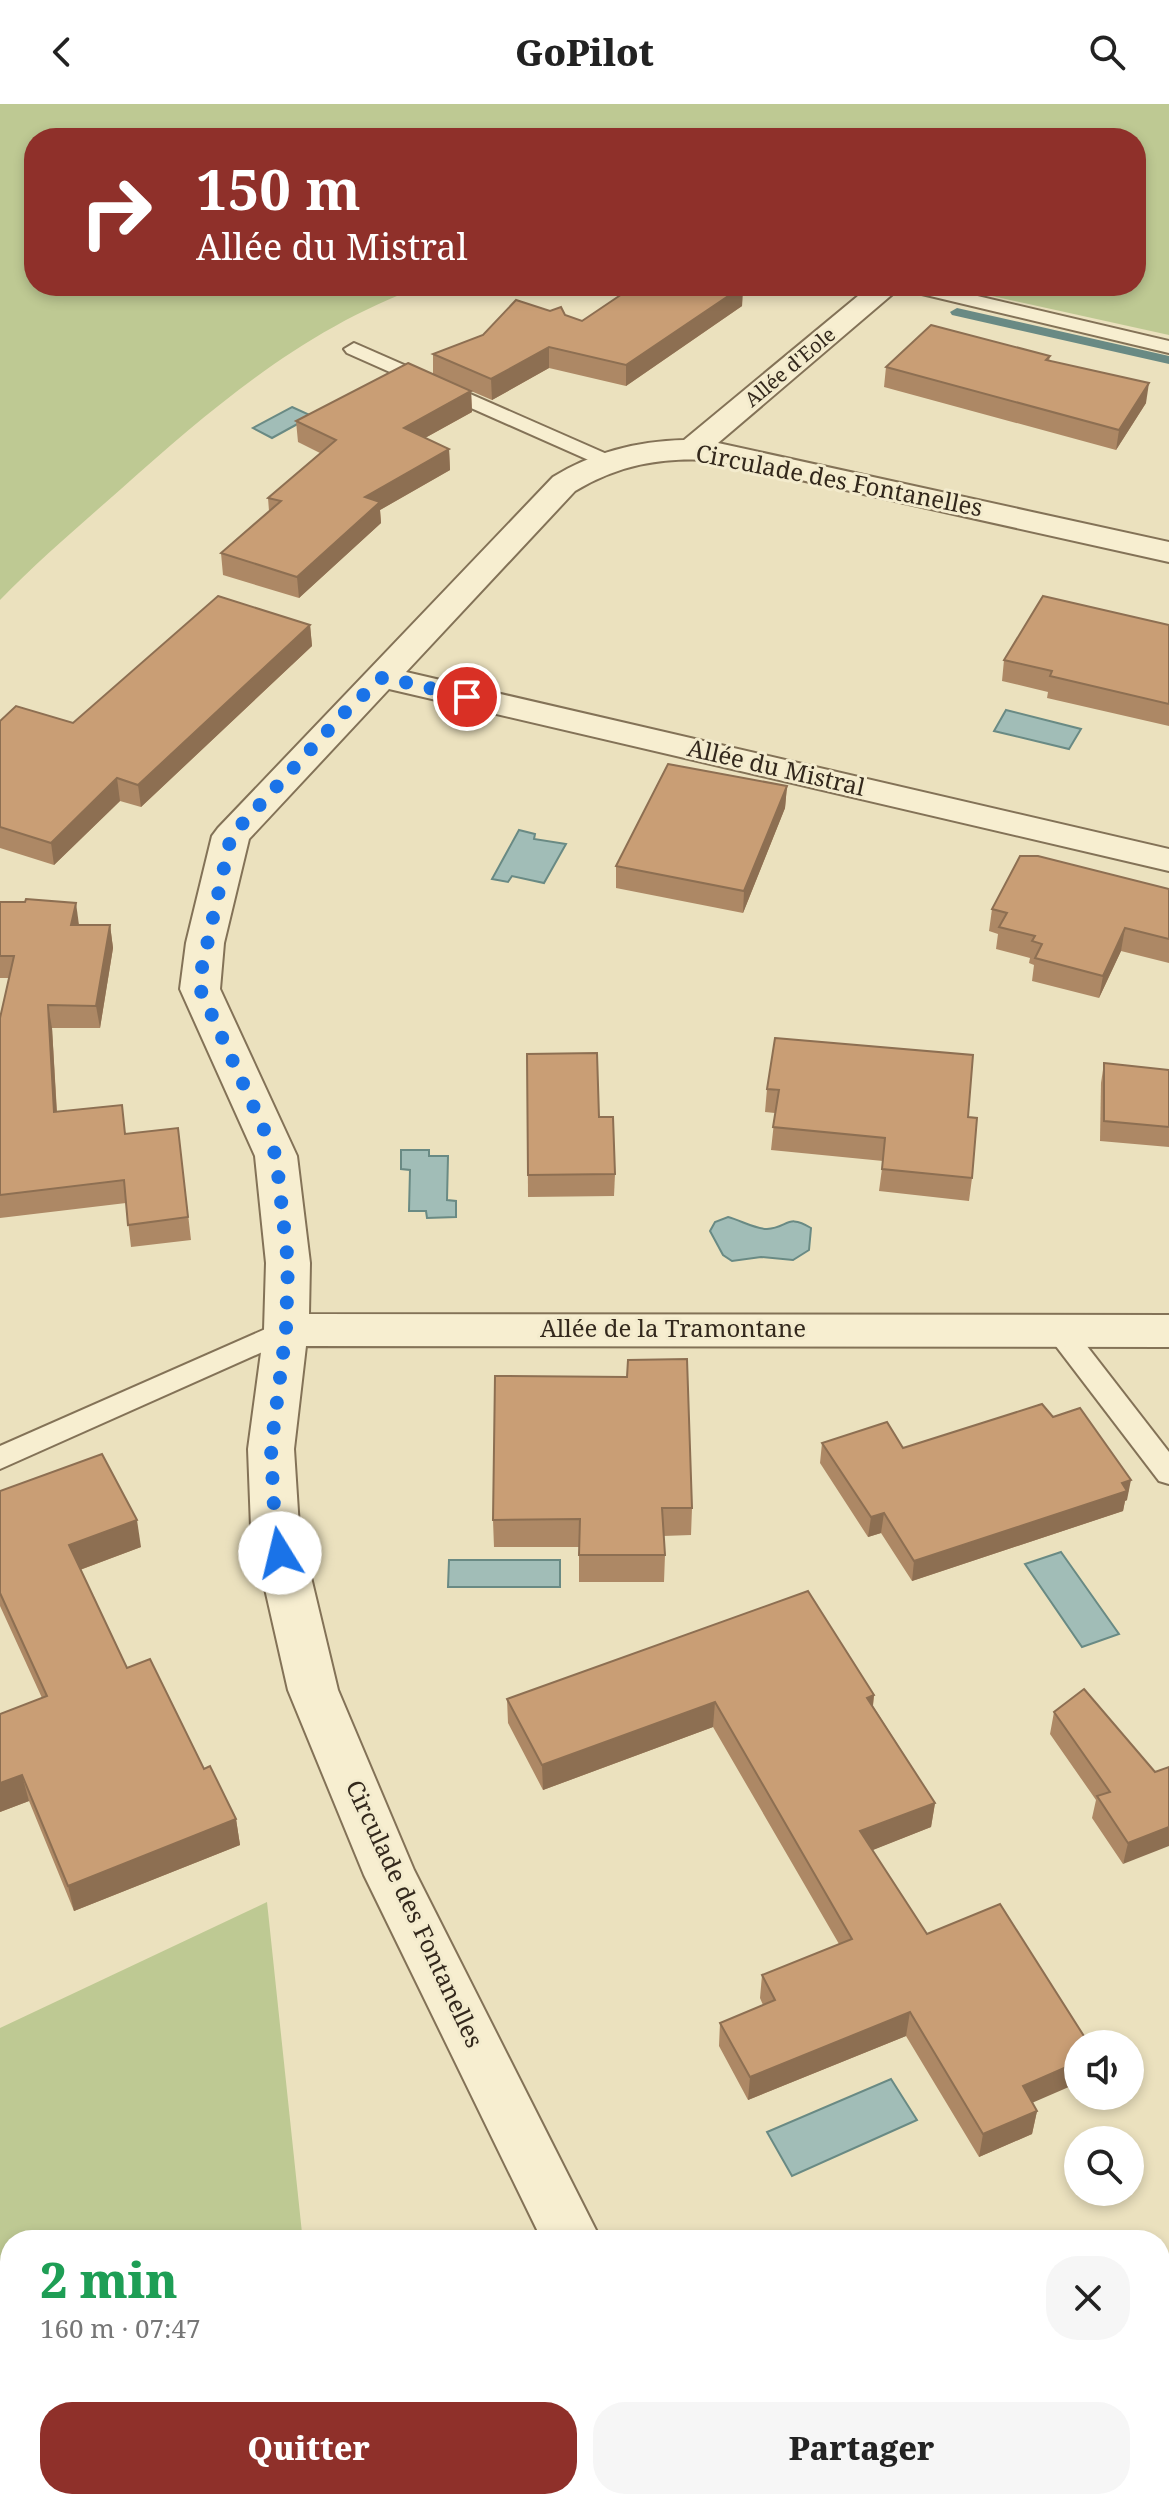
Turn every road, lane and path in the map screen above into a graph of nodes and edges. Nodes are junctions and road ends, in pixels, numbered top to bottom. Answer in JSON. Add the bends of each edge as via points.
{"nodes":[{"id":1,"x":876,"y":296,"type":"edge"},
{"id":2,"x":954,"y":296,"type":"edge"},
{"id":3,"x":1169,"y":347,"type":"edge"},
{"id":4,"x":354,"y":349,"type":"dead end"},
{"id":5,"x":692,"y":449,"type":"junction"},
{"id":6,"x":609,"y":462,"type":"junction"},
{"id":7,"x":1169,"y":552,"type":"edge"},
{"id":8,"x":383,"y":677,"type":"junction"},
{"id":9,"x":1169,"y":860,"type":"edge"},
{"id":10,"x":286,"y":1330,"type":"junction"},
{"id":11,"x":1059,"y":1330,"type":"junction"},
{"id":12,"x":1169,"y":1331,"type":"edge"},
{"id":13,"x":0,"y":1458,"type":"edge"},
{"id":14,"x":1169,"y":1473,"type":"edge"},
{"id":15,"x":567,"y":2230,"type":"edge"}],
"edges":[{"from":1,"to":5,"type":"street","name":"Allée d'Eole"},
{"from":2,"to":3,"type":"lane"},
{"from":4,"to":6,"type":"lane"},
{"from":5,"to":6,"type":"street","name":"Circulade des Fontanelles"},
{"from":5,"to":7,"type":"street","name":"Circulade des Fontanelles","via":[[804,469]]},
{"from":6,"to":8,"type":"street","name":"Circulade des Fontanelles","via":[[564,484]]},
{"from":8,"to":9,"type":"street","name":"Allée du Mistral"},
{"from":8,"to":10,"type":"street","name":"Circulade des Fontanelles","via":[[231,836],[205,943],[200,989],[276,1156],[287,1235]]},
{"from":10,"to":11,"type":"street","name":"Allée de la Tramontane"},
{"from":10,"to":13,"type":"lane"},
{"from":10,"to":15,"type":"street","name":"Circulade des Fontanelles","via":[[271,1449],[275,1527],[313,1690],[390,1875]]},
{"from":11,"to":12,"type":"street","name":"Allée de la Tramontane"},
{"from":11,"to":14,"type":"lane"}]}
